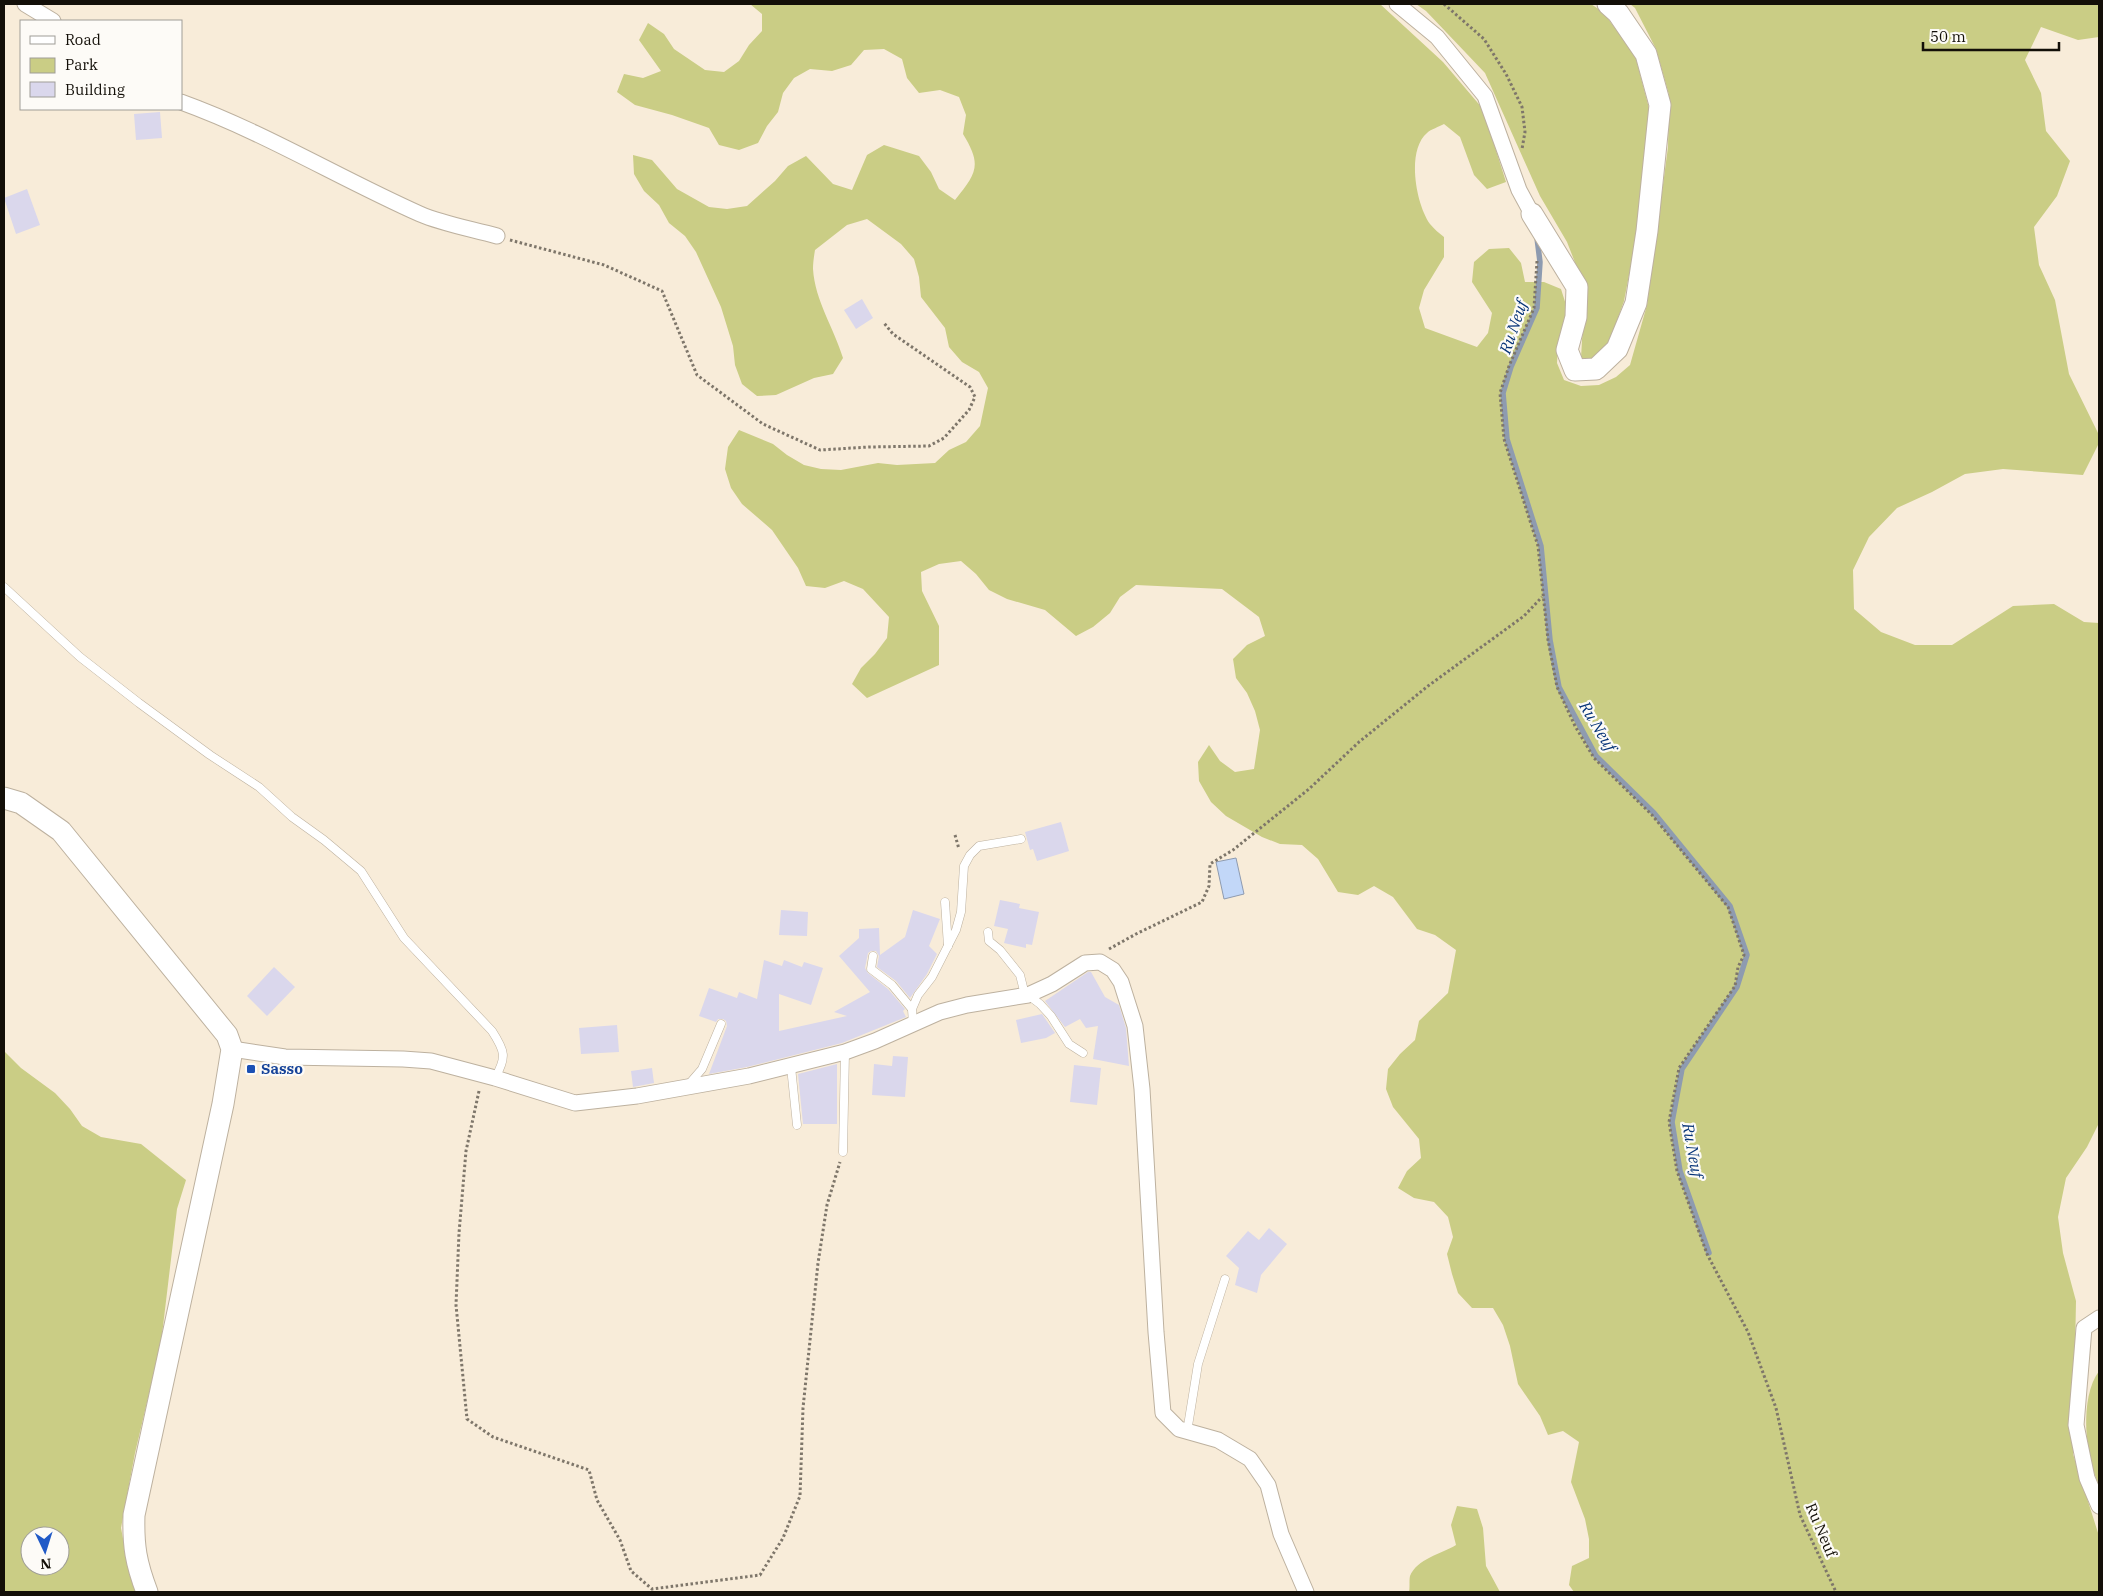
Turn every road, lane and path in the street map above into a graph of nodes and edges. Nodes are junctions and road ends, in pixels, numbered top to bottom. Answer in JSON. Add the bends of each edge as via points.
{"nodes":[{"id":1,"x":25,"y":4,"type":"edge"},
{"id":2,"x":1398,"y":4,"type":"edge"},
{"id":3,"x":1608,"y":4,"type":"edge"},
{"id":4,"x":50,"y":20,"type":"edge"},
{"id":5,"x":182,"y":102,"type":"edge"},
{"id":6,"x":1532,"y":214,"type":"joint"},
{"id":7,"x":496,"y":236,"type":"joint"},
{"id":8,"x":1536,"y":252,"type":"dead end"},
{"id":9,"x":884,"y":323,"type":"dead end"},
{"id":10,"x":4,"y":587,"type":"edge"},
{"id":11,"x":1542,"y":597,"type":"junction"},
{"id":12,"x":4,"y":798,"type":"edge"},
{"id":13,"x":1021,"y":839,"type":"dead end"},
{"id":14,"x":945,"y":902,"type":"dead end"},
{"id":15,"x":988,"y":932,"type":"dead end"},
{"id":16,"x":948,"y":948,"type":"junction"},
{"id":17,"x":873,"y":956,"type":"dead end"},
{"id":18,"x":1085,"y":963,"type":"junction"},
{"id":19,"x":1026,"y":995,"type":"junction"},
{"id":20,"x":912,"y":1016,"type":"junction"},
{"id":21,"x":721,"y":1024,"type":"dead end"},
{"id":22,"x":232,"y":1049,"type":"junction"},
{"id":23,"x":845,"y":1052,"type":"junction"},
{"id":24,"x":1083,"y":1054,"type":"dead end"},
{"id":25,"x":791,"y":1067,"type":"junction"},
{"id":26,"x":489,"y":1076,"type":"junction"},
{"id":27,"x":686,"y":1088,"type":"junction"},
{"id":28,"x":797,"y":1125,"type":"dead end"},
{"id":29,"x":843,"y":1152,"type":"joint"},
{"id":30,"x":1225,"y":1279,"type":"dead end"},
{"id":31,"x":2099,"y":1318,"type":"edge"},
{"id":32,"x":1188,"y":1432,"type":"junction"},
{"id":33,"x":2099,"y":1506,"type":"edge"},
{"id":34,"x":652,"y":1591,"type":"edge"},
{"id":35,"x":146,"y":1592,"type":"edge"},
{"id":36,"x":1306,"y":1592,"type":"edge"},
{"id":37,"x":1836,"y":1592,"type":"edge"}],
"edges":[{"from":1,"to":4,"type":"street"},
{"from":2,"to":6,"type":"street","via":[[1436,37],[1485,96],[1519,190]]},
{"from":3,"to":6,"type":"main road","via":[[1618,13],[1646,54],[1660,105],[1636,303],[1617,349],[1596,369],[1575,370],[1567,350],[1576,317],[1577,287]]},
{"from":5,"to":7,"type":"street","via":[[270,140],[422,215]]},
{"from":7,"to":9,"type":"path","via":[[604,265],[662,290],[697,375],[763,424],[820,450],[929,446],[944,438],[970,410],[975,397],[970,387],[893,334]]},
{"from":8,"to":11,"type":"path","name":"Ru Neuf","via":[[1534,308],[1500,393],[1504,439],[1538,546]]},
{"from":10,"to":26,"type":"lane","via":[[88,662],[202,749],[259,787],[361,871],[404,938],[492,1031],[501,1045],[504,1063]]},
{"from":11,"to":18,"type":"path","via":[[1524,616],[1420,692],[1359,742],[1309,789],[1233,850],[1210,864],[1209,886],[1202,902]]},
{"from":11,"to":37,"type":"path","name":"Ru Neuf","via":[[1557,687],[1575,726],[1594,758],[1652,815],[1728,907],[1744,955],[1735,986],[1679,1068],[1669,1122],[1677,1171],[1707,1254],[1748,1332],[1776,1408],[1800,1515]]},
{"from":12,"to":22,"type":"main road","via":[[21,803],[61,831],[227,1035]]},
{"from":13,"to":16,"type":"lane","via":[[979,846],[970,855],[964,866],[961,912]]},
{"from":14,"to":16,"type":"lane"},
{"from":15,"to":19,"type":"lane","via":[[989,941],[1020,975]]},
{"from":16,"to":20,"type":"lane","via":[[918,995]]},
{"from":17,"to":20,"type":"lane","via":[[871,969],[892,985]]},
{"from":18,"to":19,"type":"street","via":[[1052,984]]},
{"from":18,"to":32,"type":"street","via":[[1100,962],[1113,970],[1121,982],[1135,1026],[1163,1413],[1179,1429]]},
{"from":19,"to":20,"type":"street"},
{"from":19,"to":24,"type":"lane","via":[[1040,1004],[1069,1044]]},
{"from":20,"to":23,"type":"street"},
{"from":21,"to":27,"type":"lane","via":[[702,1069]]},
{"from":22,"to":26,"type":"street","via":[[285,1057],[422,1060]]},
{"from":22,"to":35,"type":"main road","via":[[223,1104],[134,1514],[133,1545]]},
{"from":23,"to":25,"type":"street"},
{"from":23,"to":29,"type":"lane"},
{"from":25,"to":27,"type":"street"},
{"from":25,"to":28,"type":"lane"},
{"from":26,"to":27,"type":"street","via":[[575,1103]]},
{"from":26,"to":34,"type":"path","via":[[476,1098],[466,1151],[456,1296],[467,1418],[493,1437],[589,1470],[597,1500],[620,1540],[631,1571]]},
{"from":29,"to":34,"type":"path","via":[[827,1205],[818,1263],[804,1408],[800,1496],[783,1538],[760,1575]]},
{"from":30,"to":32,"type":"lane","via":[[1198,1364]]},
{"from":31,"to":33,"type":"street","via":[[2084,1328],[2076,1425],[2087,1478]]},
{"from":32,"to":36,"type":"street","via":[[1218,1440],[1250,1459],[1268,1485],[1281,1534]]}]}
